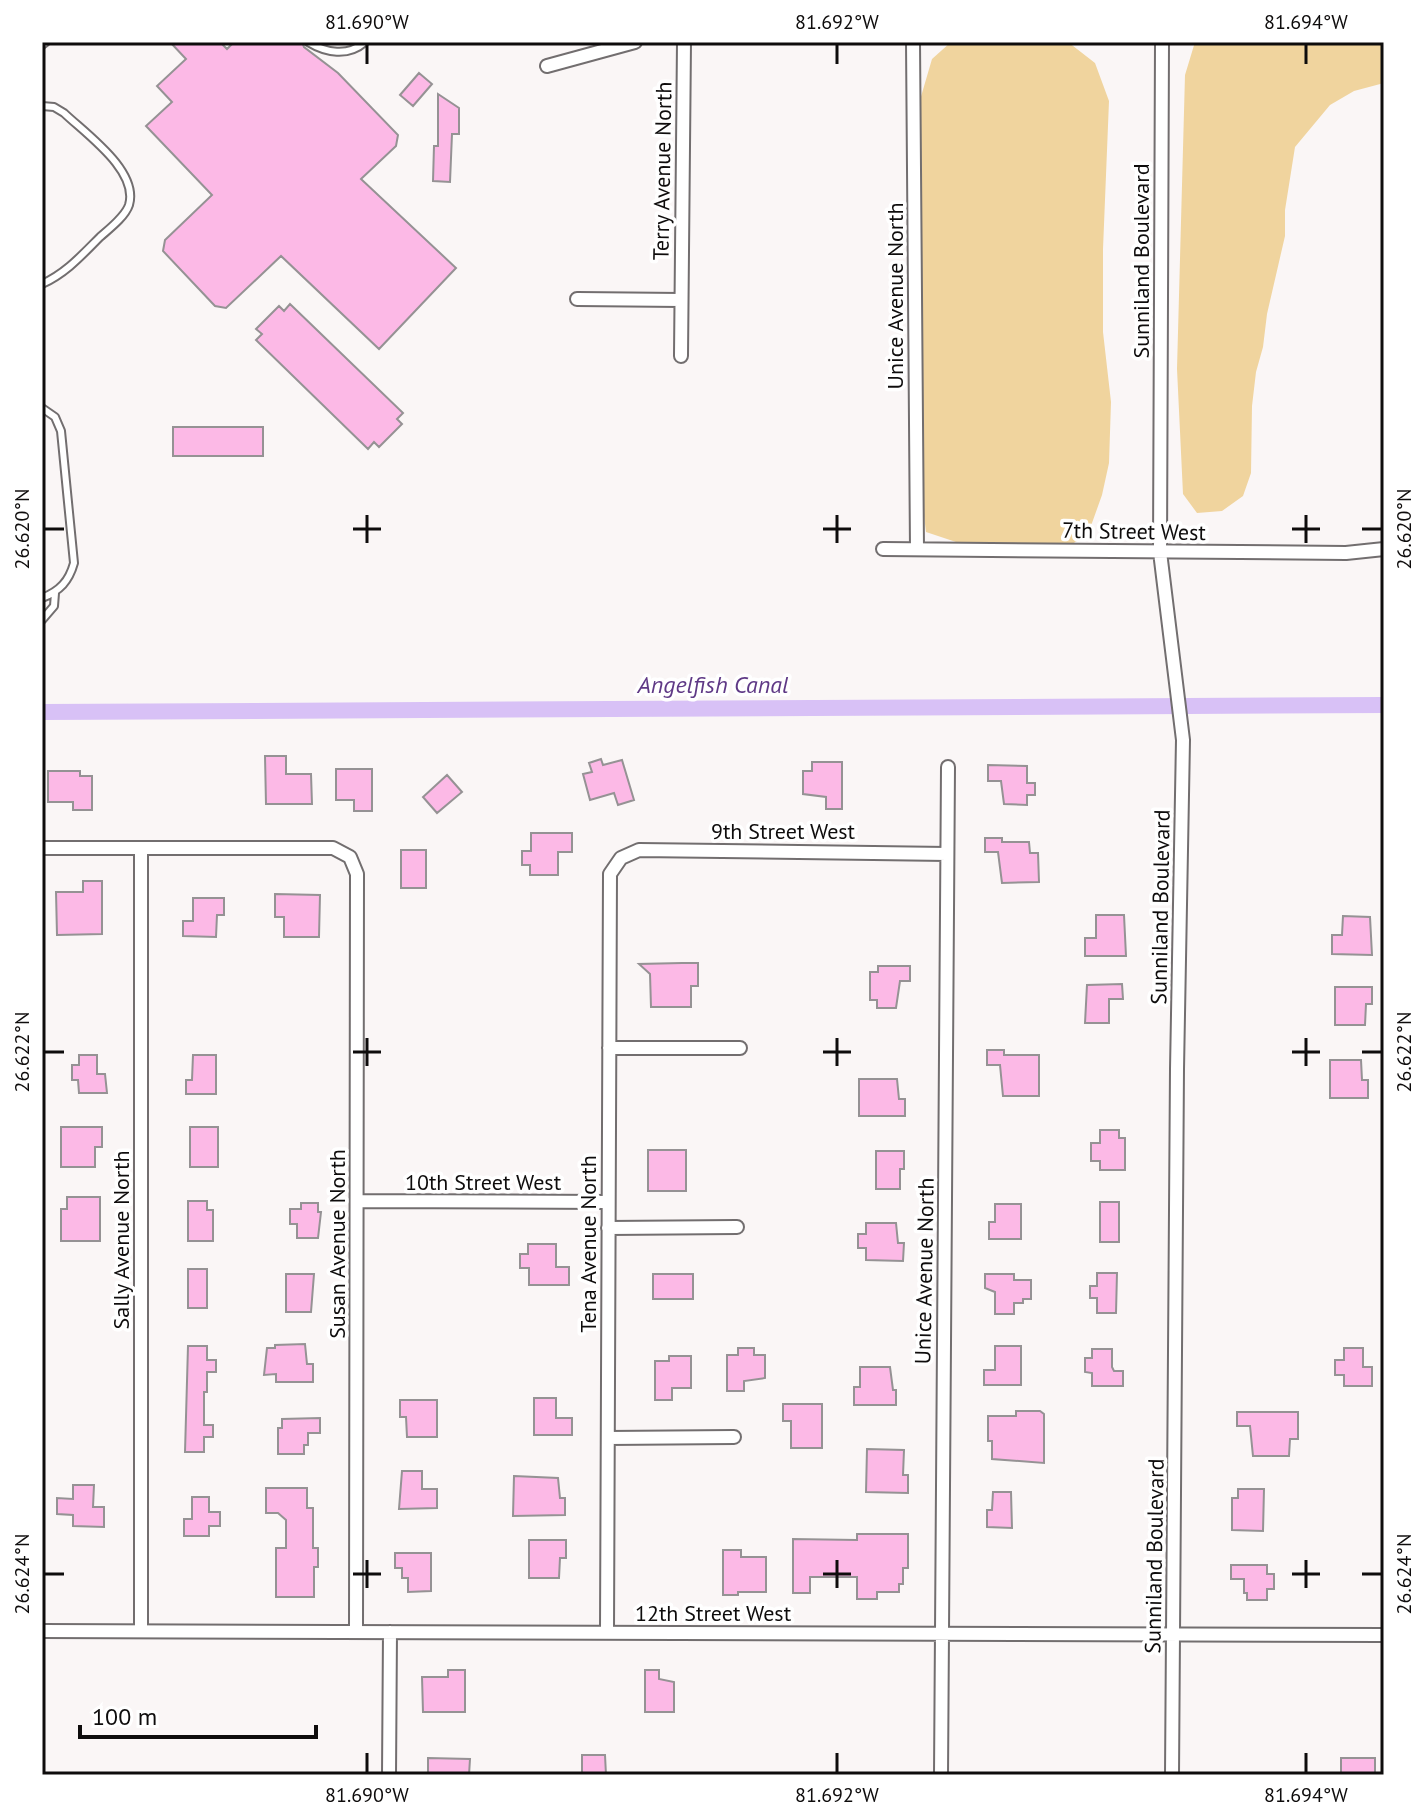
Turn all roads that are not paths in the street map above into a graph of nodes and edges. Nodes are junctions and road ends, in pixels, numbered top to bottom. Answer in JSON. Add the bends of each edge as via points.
{"nodes":[{"id":1,"x":308,"y":42,"type":"edge"},
{"id":2,"x":365,"y":42,"type":"edge"},
{"id":3,"x":635,"y":42,"type":"edge"},
{"id":4,"x":684,"y":42,"type":"edge"},
{"id":5,"x":913,"y":42,"type":"edge"},
{"id":6,"x":1162,"y":42,"type":"edge"},
{"id":7,"x":547,"y":66,"type":"dead end"},
{"id":8,"x":42,"y":106,"type":"edge"},
{"id":9,"x":42,"y":284,"type":"edge"},
{"id":10,"x":577,"y":299,"type":"dead end"},
{"id":11,"x":681,"y":300,"type":"junction"},
{"id":12,"x":681,"y":356,"type":"dead end"},
{"id":13,"x":42,"y":408,"type":"edge"},
{"id":14,"x":883,"y":549,"type":"dead end"},
{"id":15,"x":917,"y":549,"type":"junction"},
{"id":16,"x":1384,"y":549,"type":"edge"},
{"id":17,"x":1160,"y":552,"type":"junction"},
{"id":18,"x":55,"y":593,"type":"junction"},
{"id":19,"x":42,"y":598,"type":"edge"},
{"id":20,"x":42,"y":620,"type":"edge"},
{"id":21,"x":948,"y":767,"type":"dead end"},
{"id":22,"x":42,"y":848,"type":"edge"},
{"id":23,"x":141,"y":848,"type":"junction"},
{"id":24,"x":947,"y":854,"type":"junction"},
{"id":25,"x":621,"y":858,"type":"joint"},
{"id":26,"x":609,"y":1048,"type":"junction"},
{"id":27,"x":740,"y":1048,"type":"dead end"},
{"id":28,"x":358,"y":1201,"type":"junction"},
{"id":29,"x":608,"y":1202,"type":"junction"},
{"id":30,"x":737,"y":1227,"type":"dead end"},
{"id":31,"x":608,"y":1228,"type":"junction"},
{"id":32,"x":734,"y":1437,"type":"dead end"},
{"id":33,"x":608,"y":1438,"type":"junction"},
{"id":34,"x":42,"y":1631,"type":"edge"},
{"id":35,"x":141,"y":1631,"type":"junction"},
{"id":36,"x":356,"y":1632,"type":"junction"},
{"id":37,"x":390,"y":1632,"type":"junction"},
{"id":38,"x":607,"y":1632,"type":"junction"},
{"id":39,"x":942,"y":1633,"type":"junction"},
{"id":40,"x":1173,"y":1634,"type":"junction"},
{"id":41,"x":1384,"y":1635,"type":"edge"},
{"id":42,"x":389,"y":1775,"type":"edge"},
{"id":43,"x":941,"y":1775,"type":"edge"},
{"id":44,"x":1172,"y":1775,"type":"edge"}],
"edges":[{"from":1,"to":2,"type":"lane","via":[[323,51],[343,52]]},
{"from":3,"to":7,"type":"street"},
{"from":4,"to":11,"type":"street","name":"Terry Avenue North"},
{"from":5,"to":15,"type":"street","name":"Unice Avenue North"},
{"from":6,"to":17,"type":"street","name":"Sunniland Boulevard"},
{"from":8,"to":9,"type":"lane","via":[[64,113],[123,171],[131,189],[129,208],[118,220],[62,275]]},
{"from":10,"to":11,"type":"street"},
{"from":11,"to":12,"type":"street","name":"Terry Avenue North"},
{"from":13,"to":18,"type":"lane","via":[[55,417],[61,431],[74,563]]},
{"from":14,"to":15,"type":"street","name":"7th Street West"},
{"from":15,"to":17,"type":"street","name":"7th Street West"},
{"from":16,"to":17,"type":"street","name":"7th Street West"},
{"from":17,"to":40,"type":"street","name":"Sunniland Boulevard","via":[[1183,740]]},
{"from":18,"to":19,"type":"lane"},
{"from":18,"to":20,"type":"lane","via":[[54,606]]},
{"from":21,"to":24,"type":"street","name":"Unice Avenue North"},
{"from":22,"to":23,"type":"street"},
{"from":23,"to":28,"type":"street","name":"Susan Avenue North","via":[[333,848],[350,857],[357,874]]},
{"from":23,"to":35,"type":"street","name":"Sally Avenue North"},
{"from":24,"to":25,"type":"street","name":"9th Street West","via":[[639,850]]},
{"from":24,"to":39,"type":"street","name":"Unice Avenue North"},
{"from":25,"to":26,"type":"street","name":"Tena Avenue North","via":[[610,874]]},
{"from":26,"to":27,"type":"street"},
{"from":26,"to":29,"type":"street","name":"Tena Avenue North"},
{"from":28,"to":29,"type":"street","name":"10th Street West"},
{"from":28,"to":36,"type":"street","name":"Susan Avenue North"},
{"from":29,"to":31,"type":"street","name":"Tena Avenue North"},
{"from":30,"to":31,"type":"street"},
{"from":31,"to":33,"type":"street","name":"Tena Avenue North"},
{"from":32,"to":33,"type":"street"},
{"from":33,"to":38,"type":"street","name":"Tena Avenue North"},
{"from":34,"to":35,"type":"street","name":"12th Street West"},
{"from":35,"to":36,"type":"street","name":"12th Street West"},
{"from":36,"to":37,"type":"street","name":"12th Street West"},
{"from":37,"to":38,"type":"street","name":"12th Street West"},
{"from":37,"to":42,"type":"street"},
{"from":38,"to":39,"type":"street","name":"12th Street West"},
{"from":39,"to":40,"type":"street","name":"12th Street West"},
{"from":39,"to":43,"type":"street","name":"Unice Avenue North"},
{"from":40,"to":41,"type":"street","name":"12th Street West"},
{"from":40,"to":44,"type":"street","name":"Sunniland Boulevard"}]}
